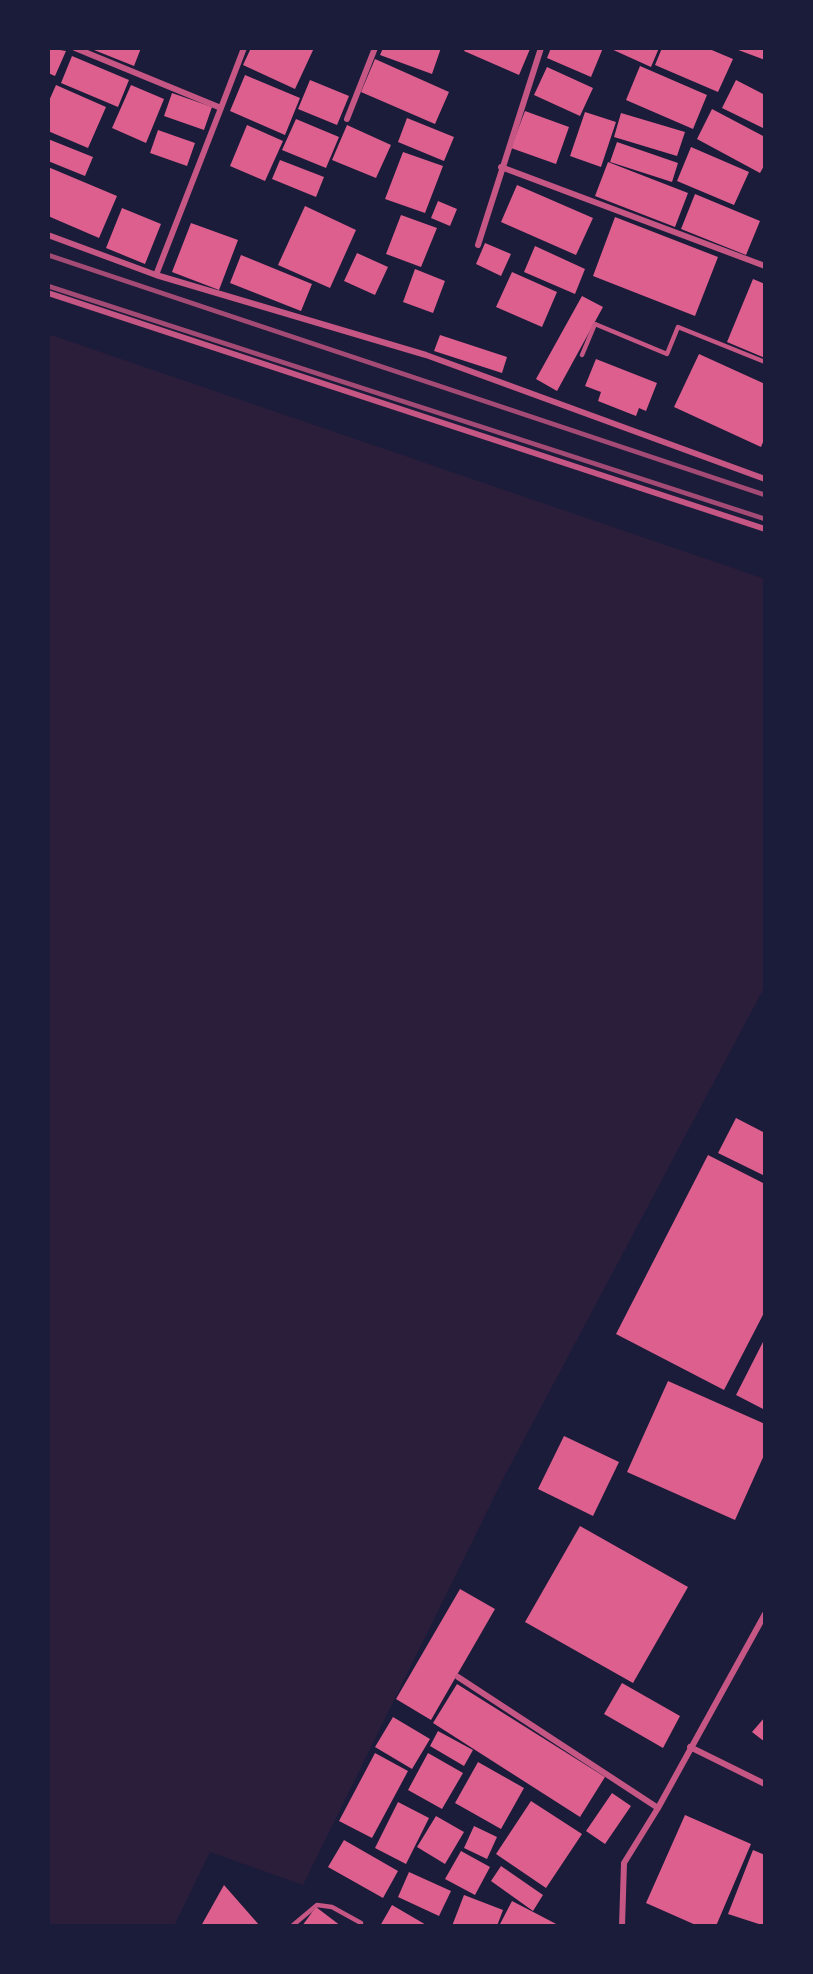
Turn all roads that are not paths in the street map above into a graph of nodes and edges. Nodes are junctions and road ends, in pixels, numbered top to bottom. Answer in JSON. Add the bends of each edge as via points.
{"nodes":[{"id":1,"x":75,"y":48,"type":"edge"},
{"id":2,"x":244,"y":48,"type":"edge"},
{"id":3,"x":375,"y":48,"type":"edge"},
{"id":4,"x":541,"y":48,"type":"edge"},
{"id":5,"x":221,"y":108,"type":"junction"},
{"id":6,"x":347,"y":119,"type":"dead end"},
{"id":7,"x":501,"y":167,"type":"junction"},
{"id":8,"x":48,"y":235,"type":"edge"},
{"id":9,"x":478,"y":245,"type":"dead end"},
{"id":10,"x":765,"y":266,"type":"edge"},
{"id":11,"x":156,"y":275,"type":"junction"},
{"id":12,"x":48,"y":293,"type":"edge"},
{"id":13,"x":582,"y":355,"type":"dead end"},
{"id":14,"x":765,"y":362,"type":"edge"},
{"id":15,"x":765,"y":479,"type":"edge"},
{"id":16,"x":765,"y":529,"type":"edge"},
{"id":17,"x":765,"y":1614,"type":"edge"},
{"id":18,"x":458,"y":1677,"type":"dead end"},
{"id":19,"x":690,"y":1747,"type":"junction"},
{"id":20,"x":765,"y":1784,"type":"edge"},
{"id":21,"x":658,"y":1808,"type":"junction"},
{"id":22,"x":292,"y":1926,"type":"edge"},
{"id":23,"x":361,"y":1926,"type":"edge"},
{"id":24,"x":622,"y":1926,"type":"edge"}],
"edges":[{"from":1,"to":5,"type":"street"},
{"from":2,"to":5,"type":"street"},
{"from":3,"to":6,"type":"street"},
{"from":4,"to":7,"type":"street"},
{"from":5,"to":11,"type":"street"},
{"from":7,"to":9,"type":"street","via":[[493,207]]},
{"from":7,"to":10,"type":"street"},
{"from":8,"to":11,"type":"street"},
{"from":11,"to":15,"type":"street","via":[[426,355]]},
{"from":12,"to":16,"type":"street"},
{"from":13,"to":14,"type":"lane","via":[[595,324],[667,354],[678,327]]},
{"from":17,"to":19,"type":"street"},
{"from":18,"to":21,"type":"street"},
{"from":19,"to":20,"type":"street"},
{"from":19,"to":21,"type":"street"},
{"from":21,"to":24,"type":"street","via":[[624,1863]]},
{"from":22,"to":23,"type":"lane","via":[[316,1905],[332,1907]]}]}
